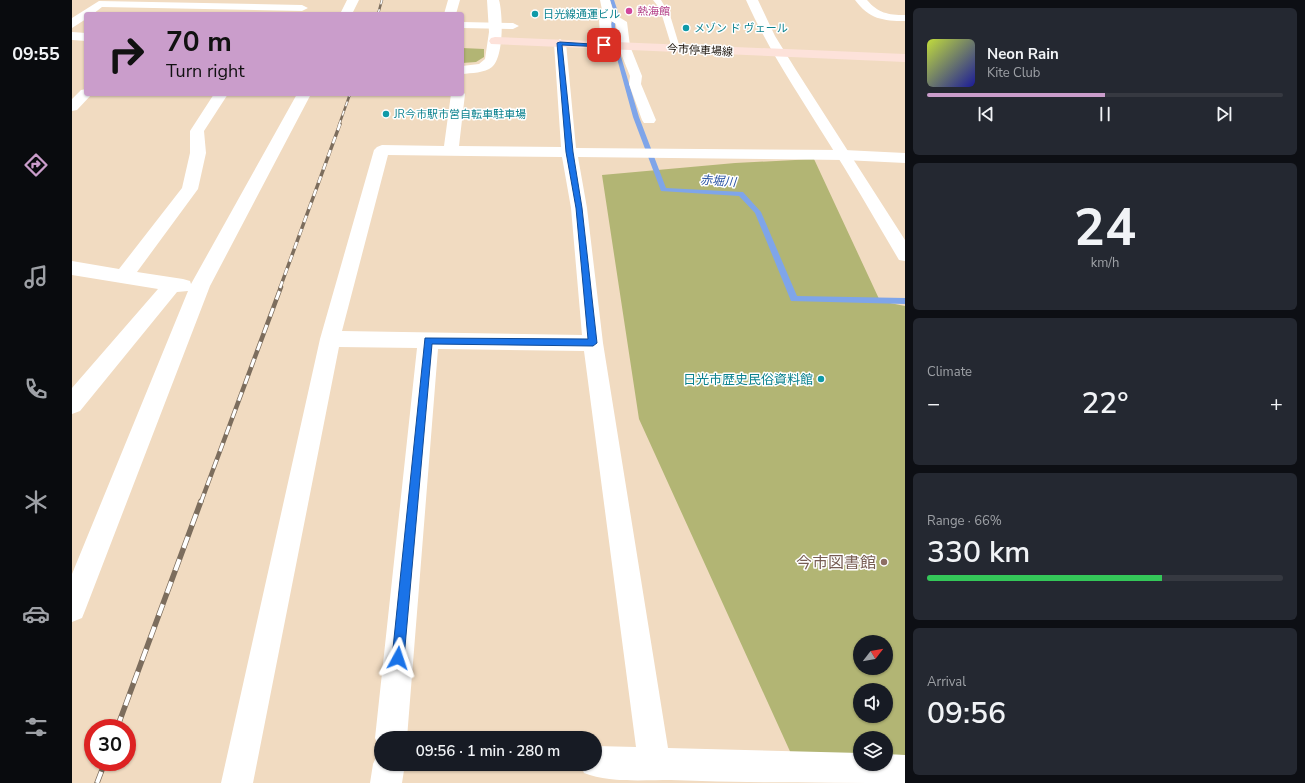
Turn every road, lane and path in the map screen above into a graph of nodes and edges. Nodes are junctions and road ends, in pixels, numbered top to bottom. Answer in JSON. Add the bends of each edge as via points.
{"nodes":[{"id":1,"x":353,"y":0,"type":"edge"},
{"id":2,"x":454,"y":0,"type":"edge"},
{"id":3,"x":493,"y":0,"type":"edge"},
{"id":4,"x":605,"y":0,"type":"edge"},
{"id":5,"x":658,"y":0,"type":"edge"},
{"id":6,"x":752,"y":0,"type":"edge"},
{"id":7,"x":861,"y":0,"type":"edge"},
{"id":8,"x":302,"y":8,"type":"dead end"},
{"id":9,"x":249,"y":11,"type":"edge"},
{"id":10,"x":88,"y":12,"type":"edge"},
{"id":11,"x":347,"y":12,"type":"edge"},
{"id":12,"x":451,"y":12,"type":"edge"},
{"id":13,"x":84,"y":15,"type":"edge"},
{"id":14,"x":613,"y":18,"type":"junction"},
{"id":15,"x":905,"y":18,"type":"edge"},
{"id":16,"x":72,"y":24,"type":"edge"},
{"id":17,"x":464,"y":25,"type":"edge"},
{"id":18,"x":495,"y":26,"type":"junction"},
{"id":19,"x":513,"y":26,"type":"dead end"},
{"id":20,"x":72,"y":36,"type":"edge"},
{"id":21,"x":84,"y":37,"type":"edge"},
{"id":22,"x":495,"y":40,"type":"junction"},
{"id":23,"x":605,"y":40,"type":"junction"},
{"id":24,"x":560,"y":43,"type":"junction"},
{"id":25,"x":623,"y":46,"type":"junction"},
{"id":26,"x":676,"y":48,"type":"junction"},
{"id":27,"x":778,"y":53,"type":"junction"},
{"id":28,"x":905,"y":58,"type":"edge"},
{"id":29,"x":464,"y":70,"type":"edge"},
{"id":30,"x":84,"y":88,"type":"edge"},
{"id":31,"x":220,"y":96,"type":"edge"},
{"id":32,"x":303,"y":96,"type":"edge"},
{"id":33,"x":458,"y":96,"type":"edge"},
{"id":34,"x":72,"y":107,"type":"edge"},
{"id":35,"x":649,"y":120,"type":"dead end"},
{"id":36,"x":451,"y":152,"type":"junction"},
{"id":37,"x":569,"y":152,"type":"junction"},
{"id":38,"x":844,"y":155,"type":"junction"},
{"id":39,"x":905,"y":158,"type":"edge"},
{"id":40,"x":905,"y":255,"type":"edge"},
{"id":41,"x":72,"y":268,"type":"edge"},
{"id":42,"x":124,"y":276,"type":"junction"},
{"id":43,"x":172,"y":285,"type":"junction"},
{"id":44,"x":200,"y":286,"type":"junction"},
{"id":45,"x":330,"y":339,"type":"junction"},
{"id":46,"x":428,"y":340,"type":"junction"},
{"id":47,"x":593,"y":343,"type":"junction"},
{"id":48,"x":72,"y":404,"type":"edge"},
{"id":49,"x":72,"y":608,"type":"edge"},
{"id":50,"x":392,"y":731,"type":"edge"},
{"id":51,"x":602,"y":762,"type":"edge"},
{"id":52,"x":654,"y":764,"type":"junction"},
{"id":53,"x":388,"y":771,"type":"edge"},
{"id":54,"x":905,"y":771,"type":"edge"},
{"id":55,"x":859,"y":777,"type":"edge"},
{"id":56,"x":237,"y":783,"type":"edge"},
{"id":57,"x":386,"y":783,"type":"edge"}],
"edges":[{"from":1,"to":11,"type":"street"},
{"from":2,"to":12,"type":"street"},
{"from":3,"to":18,"type":"street"},
{"from":4,"to":14,"type":"street"},
{"from":5,"to":26,"type":"lane","via":[[667,16],[670,37]]},
{"from":6,"to":27,"type":"street"},
{"from":7,"to":15,"type":"street","via":[[872,14],[886,18]]},
{"from":8,"to":9,"type":"street"},
{"from":9,"to":10,"type":"street","via":[[99,4]]},
{"from":13,"to":16,"type":"street"},
{"from":14,"to":23,"type":"street","via":[[605,20]]},
{"from":14,"to":25,"type":"street"},
{"from":17,"to":18,"type":"street"},
{"from":18,"to":19,"type":"street"},
{"from":18,"to":22,"type":"street"},
{"from":20,"to":21,"type":"street"},
{"from":22,"to":24,"type":"main road","name":"今市停車場線"},
{"from":22,"to":29,"type":"street","via":[[489,63]]},
{"from":23,"to":24,"type":"main road","name":"今市停車場線"},
{"from":23,"to":25,"type":"main road","name":"今市停車場線"},
{"from":24,"to":37,"type":"street"},
{"from":25,"to":26,"type":"main road","name":"今市停車場線"},
{"from":25,"to":35,"type":"street","via":[[636,76],[635,84]]},
{"from":26,"to":27,"type":"main road","name":"今市停車場線"},
{"from":27,"to":28,"type":"main road","name":"今市停車場線"},
{"from":27,"to":38,"type":"street"},
{"from":30,"to":34,"type":"street"},
{"from":31,"to":42,"type":"street","via":[[197,131],[198,153],[190,189]]},
{"from":32,"to":44,"type":"street"},
{"from":33,"to":36,"type":"street"},
{"from":36,"to":37,"type":"street"},
{"from":36,"to":45,"type":"street","via":[[382,150]]},
{"from":37,"to":38,"type":"street"},
{"from":37,"to":47,"type":"street","via":[[579,208]]},
{"from":38,"to":39,"type":"street"},
{"from":38,"to":40,"type":"street"},
{"from":41,"to":42,"type":"street"},
{"from":42,"to":43,"type":"street"},
{"from":43,"to":44,"type":"street"},
{"from":43,"to":48,"type":"street"},
{"from":44,"to":49,"type":"street"},
{"from":45,"to":46,"type":"street"},
{"from":45,"to":56,"type":"street"},
{"from":46,"to":47,"type":"street"},
{"from":46,"to":50,"type":"street"},
{"from":47,"to":52,"type":"street"},
{"from":51,"to":52,"type":"street"},
{"from":52,"to":55,"type":"street"},
{"from":53,"to":57,"type":"street"},
{"from":54,"to":55,"type":"street"}]}
